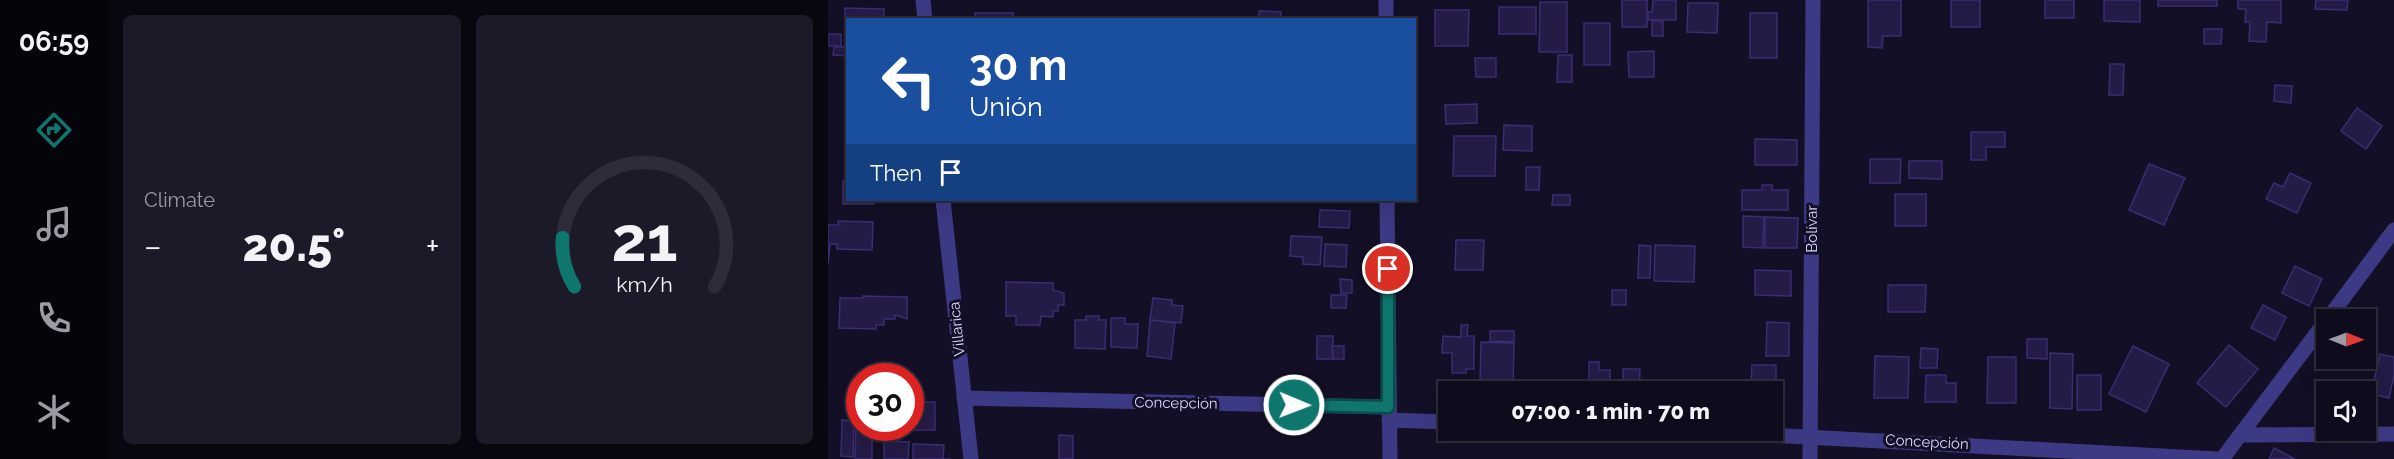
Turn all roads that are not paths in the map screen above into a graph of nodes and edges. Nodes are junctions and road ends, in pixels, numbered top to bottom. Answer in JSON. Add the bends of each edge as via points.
{"nodes":[{"id":1,"x":922,"y":0,"type":"edge"},
{"id":2,"x":1386,"y":0,"type":"edge"},
{"id":3,"x":1814,"y":0,"type":"edge"},
{"id":4,"x":925,"y":18,"type":"edge"},
{"id":5,"x":1386,"y":18,"type":"edge"},
{"id":6,"x":943,"y":201,"type":"edge"},
{"id":7,"x":1387,"y":201,"type":"edge"},
{"id":8,"x":2394,"y":230,"type":"edge"},
{"id":9,"x":2335,"y":309,"type":"edge"},
{"id":10,"x":2316,"y":335,"type":"edge"},
{"id":11,"x":964,"y":399,"type":"junction"},
{"id":12,"x":1389,"y":414,"type":"junction"},
{"id":13,"x":1438,"y":421,"type":"edge"},
{"id":14,"x":2394,"y":434,"type":"edge"},
{"id":15,"x":1783,"y":435,"type":"edge"},
{"id":16,"x":2241,"y":435,"type":"junction"},
{"id":17,"x":1811,"y":436,"type":"junction"},
{"id":18,"x":971,"y":459,"type":"edge"},
{"id":19,"x":1390,"y":459,"type":"edge"},
{"id":20,"x":1810,"y":459,"type":"edge"},
{"id":21,"x":2217,"y":459,"type":"edge"},
{"id":22,"x":2222,"y":459,"type":"edge"}],
"edges":[{"from":1,"to":4,"type":"street"},
{"from":2,"to":5,"type":"street"},
{"from":3,"to":17,"type":"street","name":"Bolívar"},
{"from":6,"to":11,"type":"street","name":"Villarica"},
{"from":7,"to":12,"type":"street"},
{"from":8,"to":9,"type":"street"},
{"from":10,"to":16,"type":"street"},
{"from":11,"to":12,"type":"street","name":"Concepción"},
{"from":11,"to":18,"type":"street","name":"Villarica"},
{"from":12,"to":13,"type":"street","name":"Concepción"},
{"from":12,"to":19,"type":"street"},
{"from":14,"to":16,"type":"street"},
{"from":15,"to":17,"type":"street","name":"Concepción"},
{"from":16,"to":22,"type":"street"},
{"from":17,"to":20,"type":"street","name":"Bolívar"},
{"from":17,"to":21,"type":"street","name":"Concepción"}]}
